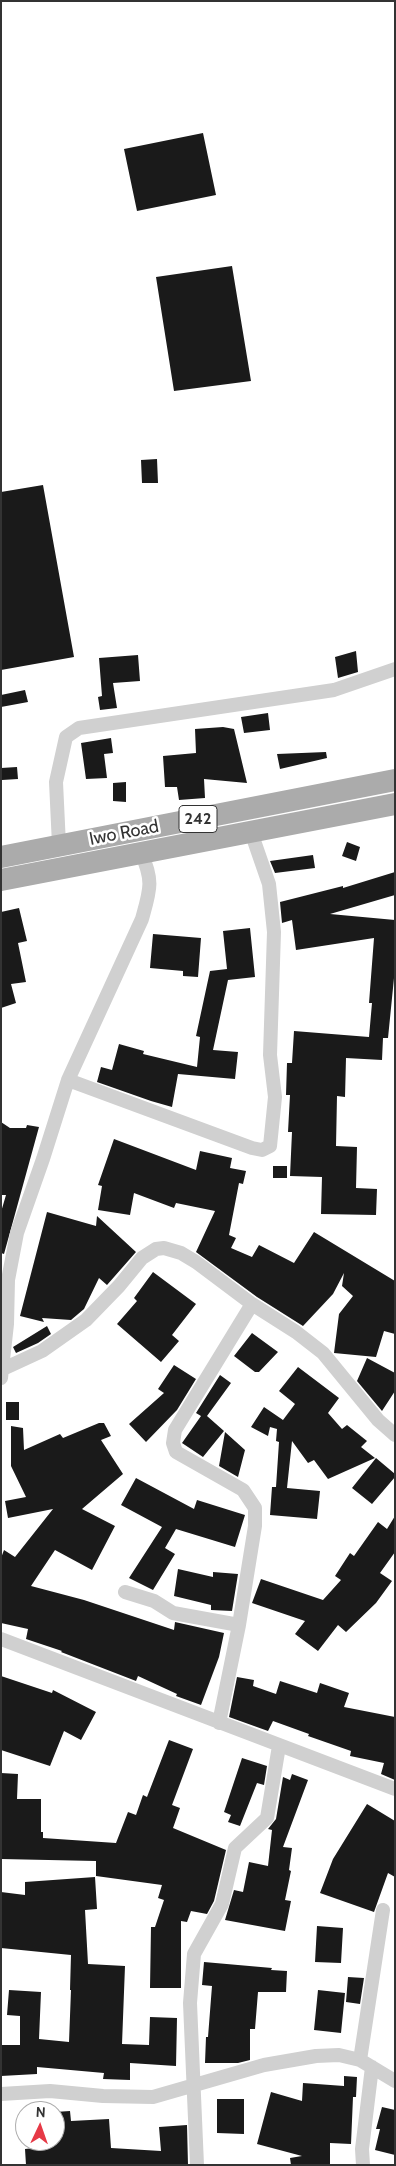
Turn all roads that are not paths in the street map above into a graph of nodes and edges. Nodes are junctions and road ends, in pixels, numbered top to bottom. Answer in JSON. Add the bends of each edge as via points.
{"nodes":[{"id":1,"x":395,"y":669,"type":"edge"},
{"id":2,"x":395,"y":780,"type":"edge"},
{"id":3,"x":395,"y":804,"type":"edge"},
{"id":4,"x":250,"y":832,"type":"junction"},
{"id":5,"x":59,"y":845,"type":"junction"},
{"id":6,"x":141,"y":853,"type":"junction"},
{"id":7,"x":1,"y":857,"type":"edge"},
{"id":8,"x":1,"y":880,"type":"edge"},
{"id":9,"x":68,"y":1080,"type":"junction"},
{"id":10,"x":252,"y":1304,"type":"junction"},
{"id":11,"x":2,"y":1373,"type":"edge"},
{"id":12,"x":395,"y":1435,"type":"edge"},
{"id":13,"x":125,"y":1592,"type":"dead end"},
{"id":14,"x":239,"y":1625,"type":"junction"},
{"id":15,"x":1,"y":1639,"type":"edge"},
{"id":16,"x":219,"y":1724,"type":"junction"},
{"id":17,"x":278,"y":1746,"type":"junction"},
{"id":18,"x":395,"y":1789,"type":"edge"},
{"id":19,"x":383,"y":1910,"type":"dead end"},
{"id":20,"x":360,"y":2060,"type":"junction"},
{"id":21,"x":372,"y":2067,"type":"junction"},
{"id":22,"x":395,"y":2081,"type":"edge"},
{"id":23,"x":193,"y":2086,"type":"junction"},
{"id":24,"x":1,"y":2094,"type":"edge"},
{"id":25,"x":197,"y":2165,"type":"edge"},
{"id":26,"x":363,"y":2165,"type":"edge"}],
"edges":[{"from":1,"to":5,"type":"street","via":[[334,690],[79,728],[66,737],[56,782]]},
{"from":2,"to":5,"type":"main road","name":"Iwo Road","number":"242"},
{"from":3,"to":4,"type":"main road","name":"Iwo Road"},
{"from":4,"to":6,"type":"main road","name":"Iwo Road"},
{"from":4,"to":9,"type":"street","via":[[269,884],[274,932],[270,1055],[275,1097],[270,1146],[262,1150],[243,1145]]},
{"from":5,"to":7,"type":"main road","name":"Iwo Road","number":"242"},
{"from":6,"to":8,"type":"main road","name":"Iwo Road"},
{"from":6,"to":9,"type":"street","via":[[150,872],[150,892],[142,919]]},
{"from":9,"to":11,"type":"street","via":[[17,1233],[8,1280]]},
{"from":10,"to":11,"type":"street","via":[[181,1253],[156,1248],[142,1258],[86,1320],[42,1351]]},
{"from":10,"to":12,"type":"street","via":[[323,1353],[378,1420]]},
{"from":10,"to":14,"type":"street","via":[[175,1430],[173,1442],[176,1452],[243,1490],[254,1508]]},
{"from":13,"to":14,"type":"street","via":[[154,1601],[173,1612]]},
{"from":14,"to":16,"type":"street"},
{"from":15,"to":16,"type":"street"},
{"from":16,"to":17,"type":"street"},
{"from":17,"to":18,"type":"street"},
{"from":17,"to":23,"type":"street","via":[[267,1818],[235,1848],[222,1904],[194,1954],[190,2003]]},
{"from":19,"to":20,"type":"street"},
{"from":20,"to":21,"type":"street"},
{"from":20,"to":23,"type":"street","via":[[316,2056],[264,2065]]},
{"from":21,"to":22,"type":"street"},
{"from":21,"to":26,"type":"street"},
{"from":23,"to":24,"type":"street","via":[[153,2097],[50,2091]]},
{"from":23,"to":25,"type":"street"}]}
